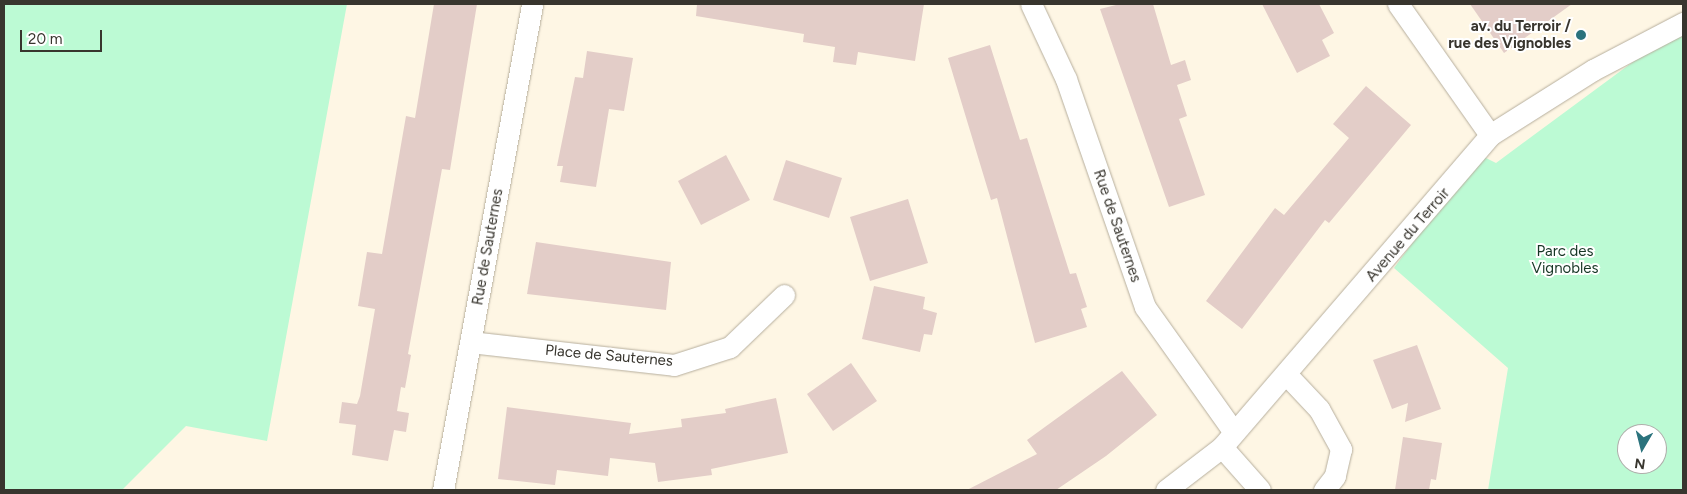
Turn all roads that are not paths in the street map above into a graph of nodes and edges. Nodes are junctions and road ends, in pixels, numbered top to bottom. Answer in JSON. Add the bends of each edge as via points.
{"nodes":[{"id":1,"x":532,"y":4,"type":"edge"},
{"id":2,"x":1031,"y":4,"type":"edge"},
{"id":3,"x":1398,"y":4,"type":"edge"},
{"id":4,"x":1683,"y":23,"type":"edge"},
{"id":5,"x":1490,"y":135,"type":"junction"},
{"id":6,"x":784,"y":295,"type":"dead end"},
{"id":7,"x":470,"y":342,"type":"junction"},
{"id":8,"x":1286,"y":374,"type":"junction"},
{"id":9,"x":1228,"y":439,"type":"junction"},
{"id":10,"x":443,"y":490,"type":"edge"},
{"id":11,"x":1166,"y":490,"type":"edge"},
{"id":12,"x":1260,"y":490,"type":"edge"},
{"id":13,"x":1324,"y":490,"type":"edge"}],
"edges":[{"from":1,"to":7,"type":"street","name":"Rue de Sauternes"},
{"from":2,"to":9,"type":"street","name":"Rue de Sauternes","via":[[1066,79],[1145,307]]},
{"from":3,"to":5,"type":"street"},
{"from":4,"to":5,"type":"street","name":"Avenue du Terroir","via":[[1593,70]]},
{"from":5,"to":8,"type":"street","name":"Avenue du Terroir"},
{"from":6,"to":7,"type":"street","name":"Place de Sauternes","via":[[730,347],[674,365]]},
{"from":7,"to":10,"type":"street","name":"Rue de Sauternes"},
{"from":8,"to":9,"type":"street","name":"Avenue du Terroir"},
{"from":8,"to":13,"type":"street","via":[[1319,409],[1341,449],[1335,476]]},
{"from":9,"to":11,"type":"street","name":"Avenue du Terroir"},
{"from":9,"to":12,"type":"street","name":"Rue de Sauternes"}]}
